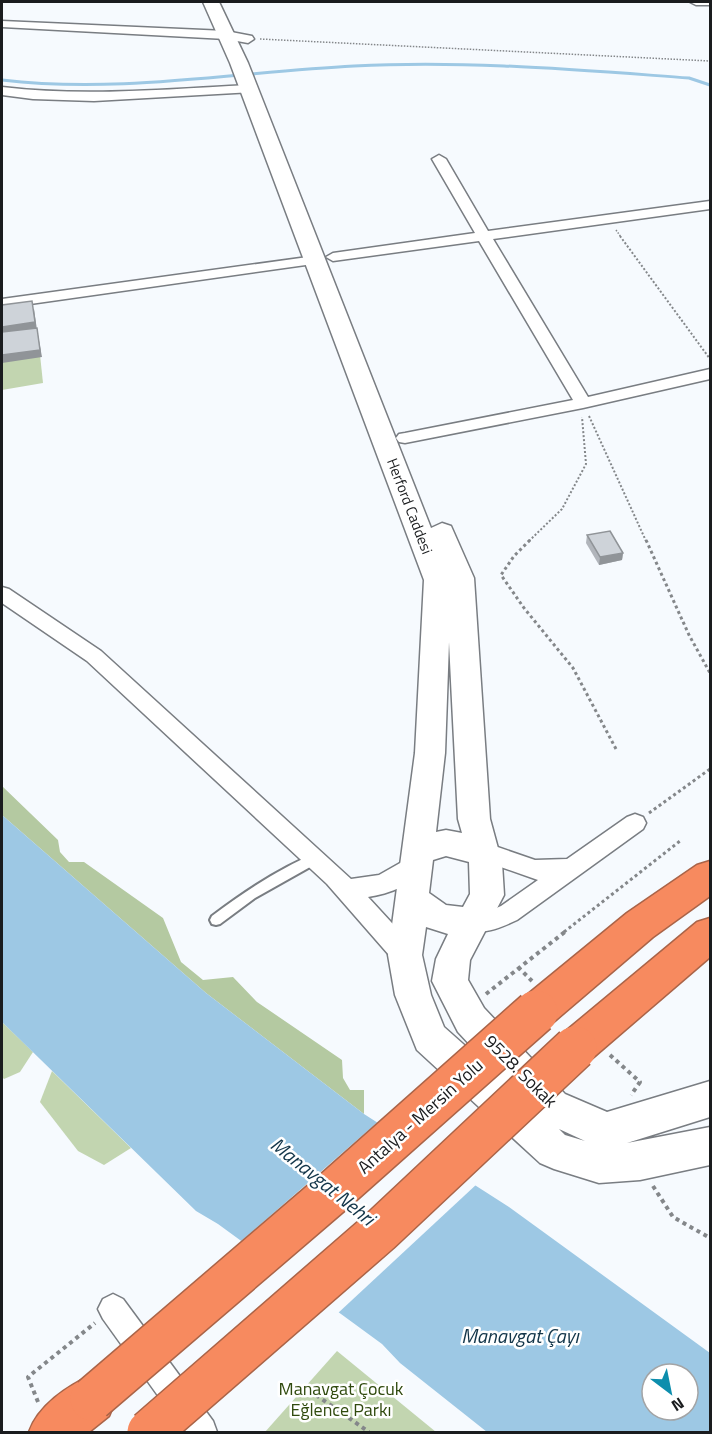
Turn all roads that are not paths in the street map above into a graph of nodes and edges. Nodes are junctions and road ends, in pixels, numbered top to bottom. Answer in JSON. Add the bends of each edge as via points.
{"nodes":[{"id":1,"x":211,"y":2,"type":"edge"},
{"id":2,"x":696,"y":2,"type":"edge"},
{"id":3,"x":711,"y":2,"type":"edge"},
{"id":4,"x":241,"y":20,"type":"dead end"},
{"id":5,"x":2,"y":24,"type":"edge"},
{"id":6,"x":226,"y":35,"type":"junction"},
{"id":7,"x":248,"y":39,"type":"junction"},
{"id":8,"x":252,"y":78,"type":"junction"},
{"id":9,"x":2,"y":91,"type":"edge"},
{"id":10,"x":439,"y":159,"type":"dead end"},
{"id":11,"x":711,"y":205,"type":"edge"},
{"id":12,"x":482,"y":237,"type":"junction"},
{"id":13,"x":324,"y":258,"type":"junction"},
{"id":14,"x":2,"y":304,"type":"edge"},
{"id":15,"x":711,"y":374,"type":"edge"},
{"id":16,"x":583,"y":403,"type":"junction"},
{"id":17,"x":405,"y":438,"type":"junction"},
{"id":18,"x":2,"y":594,"type":"edge"},
{"id":19,"x":635,"y":823,"type":"road end"},
{"id":20,"x":483,"y":851,"type":"junction"},
{"id":21,"x":417,"y":857,"type":"junction"},
{"id":22,"x":315,"y":860,"type":"junction"},
{"id":23,"x":574,"y":868,"type":"junction"},
{"id":24,"x":711,"y":876,"type":"edge"},
{"id":25,"x":346,"y":889,"type":"junction"},
{"id":26,"x":412,"y":898,"type":"junction"},
{"id":27,"x":216,"y":920,"type":"dead end"},
{"id":28,"x":471,"y":922,"type":"junction"},
{"id":29,"x":711,"y":934,"type":"edge"},
{"id":30,"x":405,"y":955,"type":"junction"},
{"id":31,"x":471,"y":1020,"type":"joint"},
{"id":32,"x":711,"y":1100,"type":"edge"},
{"id":33,"x":711,"y":1146,"type":"edge"},
{"id":34,"x":113,"y":1309,"type":"road end"},
{"id":35,"x":46,"y":1419,"type":"edge"},
{"id":36,"x":149,"y":1432,"type":"edge"},
{"id":37,"x":202,"y":1432,"type":"edge"}],
"edges":[{"from":1,"to":6,"type":"main road","name":"Herford Caddesi"},
{"from":2,"to":3,"type":"street"},
{"from":4,"to":7,"type":"main road","name":"Herford Caddesi"},
{"from":5,"to":6,"type":"street"},
{"from":6,"to":7,"type":"street"},
{"from":6,"to":8,"type":"main road","name":"Herford Caddesi"},
{"from":7,"to":8,"type":"main road","name":"Herford Caddesi"},
{"from":8,"to":9,"type":"street","via":[[104,96],[36,96]]},
{"from":8,"to":13,"type":"main road","name":"Herford Caddesi"},
{"from":10,"to":12,"type":"street"},
{"from":11,"to":12,"type":"street"},
{"from":12,"to":13,"type":"street"},
{"from":12,"to":16,"type":"street"},
{"from":13,"to":14,"type":"street"},
{"from":13,"to":17,"type":"main road","name":"Herford Caddesi"},
{"from":13,"to":21,"type":"main road","name":"Herford Caddesi","via":[[438,580],[430,753]]},
{"from":15,"to":16,"type":"street"},
{"from":16,"to":17,"type":"street"},
{"from":17,"to":20,"type":"main road","name":"Herford Caddesi","via":[[460,578],[474,819]]},
{"from":18,"to":22,"type":"street","via":[[94,656]]},
{"from":19,"to":23,"type":"street"},
{"from":20,"to":21,"type":"main road","via":[[446,843]]},
{"from":20,"to":23,"type":"street","via":[[535,870]]},
{"from":20,"to":28,"type":"main road","name":"Herford Caddesi","via":[[487,895]]},
{"from":21,"to":25,"type":"street","via":[[396,880]]},
{"from":21,"to":26,"type":"main road","name":"Herford Caddesi"},
{"from":22,"to":25,"type":"street"},
{"from":22,"to":27,"type":"lane","via":[[271,881]]},
{"from":23,"to":28,"type":"street","via":[[509,913],[494,920]]},
{"from":24,"to":35,"type":"highway","name":"Antalya - Mersin Yolu","bridge":true,"via":[[640,925],[536,1012],[92,1399]]},
{"from":25,"to":30,"type":"street"},
{"from":26,"to":28,"type":"main road","via":[[443,920]]},
{"from":26,"to":30,"type":"main road","name":"Herford Caddesi"},
{"from":28,"to":31,"type":"main road","name":"Herford Caddesi","via":[[453,959],[450,981]]},
{"from":29,"to":36,"type":"highway","bridge":true,"via":[[583,1042],[379,1232]]},
{"from":30,"to":33,"type":"main road","name":"Herford Caddesi","via":[[413,995],[430,1038],[554,1150],[599,1164],[640,1161]]},
{"from":31,"to":32,"type":"main road","name":"9528. Sokak","via":[[552,1107],[606,1131]]},
{"from":34,"to":37,"type":"street"}]}
